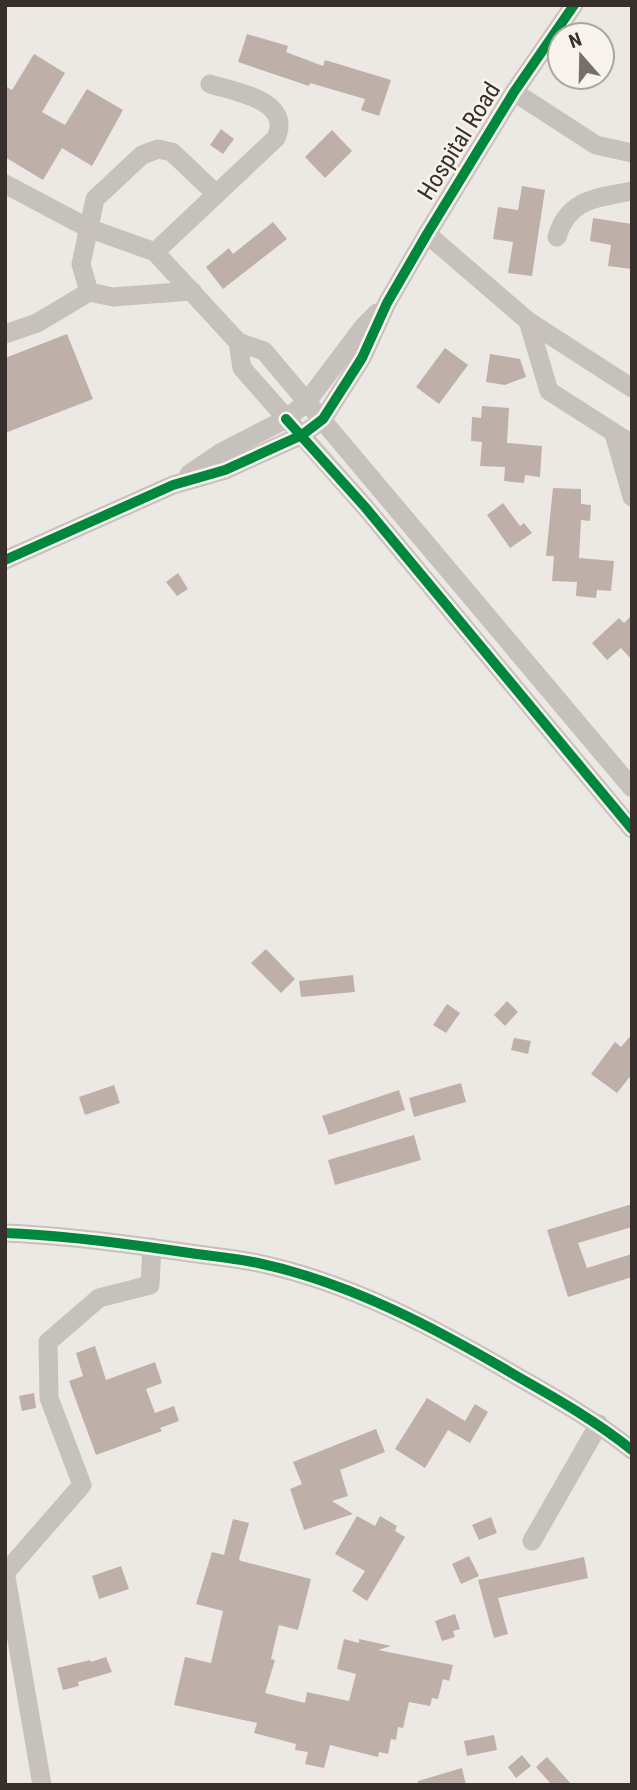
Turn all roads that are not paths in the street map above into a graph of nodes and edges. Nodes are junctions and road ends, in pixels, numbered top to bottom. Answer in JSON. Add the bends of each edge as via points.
{"nodes":[{"id":1,"x":574,"y":5,"type":"edge"},
{"id":2,"x":210,"y":84,"type":"dead end"},
{"id":3,"x":514,"y":92,"type":"junction"},
{"id":4,"x":632,"y":153,"type":"edge"},
{"id":5,"x":5,"y":184,"type":"edge"},
{"id":6,"x":632,"y":191,"type":"edge"},
{"id":7,"x":215,"y":193,"type":"junction"},
{"id":8,"x":88,"y":228,"type":"junction"},
{"id":9,"x":427,"y":234,"type":"junction"},
{"id":10,"x":558,"y":237,"type":"dead end"},
{"id":11,"x":155,"y":252,"type":"junction"},
{"id":12,"x":192,"y":291,"type":"junction"},
{"id":13,"x":89,"y":292,"type":"junction"},
{"id":14,"x":387,"y":303,"type":"junction"},
{"id":15,"x":528,"y":321,"type":"junction"},
{"id":16,"x":5,"y":334,"type":"edge"},
{"id":17,"x":238,"y":342,"type":"junction"},
{"id":18,"x":632,"y":388,"type":"edge"},
{"id":19,"x":306,"y":403,"type":"junction"},
{"id":20,"x":286,"y":419,"type":"junction"},
{"id":21,"x":323,"y":419,"type":"junction"},
{"id":22,"x":614,"y":434,"type":"junction"},
{"id":23,"x":302,"y":436,"type":"junction"},
{"id":24,"x":632,"y":444,"type":"edge"},
{"id":25,"x":173,"y":485,"type":"junction"},
{"id":26,"x":383,"y":490,"type":"junction"},
{"id":27,"x":632,"y":497,"type":"edge"},
{"id":28,"x":365,"y":507,"type":"junction"},
{"id":29,"x":5,"y":560,"type":"edge"},
{"id":30,"x":632,"y":788,"type":"edge"},
{"id":31,"x":631,"y":826,"type":"edge"},
{"id":32,"x":5,"y":1233,"type":"edge"},
{"id":33,"x":152,"y":1247,"type":"junction"},
{"id":34,"x":599,"y":1424,"type":"junction"},
{"id":35,"x":632,"y":1450,"type":"edge"},
{"id":36,"x":532,"y":1541,"type":"dead end"},
{"id":37,"x":5,"y":1571,"type":"edge"},
{"id":38,"x":42,"y":1785,"type":"edge"}],
"edges":[{"from":1,"to":3,"type":"street","name":"Hospital Road"},
{"from":2,"to":7,"type":"street","via":[[267,103],[277,113],[279,126],[276,138]]},
{"from":3,"to":4,"type":"street","via":[[596,145]]},
{"from":3,"to":9,"type":"street","name":"Hospital Road"},
{"from":5,"to":8,"type":"street"},
{"from":6,"to":10,"type":"street","via":[[576,206]]},
{"from":7,"to":8,"type":"street","via":[[172,152],[152,149],[95,199]]},
{"from":7,"to":11,"type":"street"},
{"from":8,"to":11,"type":"street"},
{"from":8,"to":13,"type":"street","via":[[81,264]]},
{"from":9,"to":14,"type":"street","name":"Hospital Road"},
{"from":9,"to":15,"type":"street"},
{"from":11,"to":12,"type":"street"},
{"from":12,"to":13,"type":"street","via":[[113,297]]},
{"from":12,"to":17,"type":"street"},
{"from":13,"to":16,"type":"street","via":[[37,323]]},
{"from":14,"to":19,"type":"street"},
{"from":14,"to":21,"type":"street","via":[[362,358]]},
{"from":15,"to":18,"type":"street"},
{"from":15,"to":22,"type":"street","via":[[549,391]]},
{"from":17,"to":19,"type":"street","via":[[264,351]]},
{"from":17,"to":20,"type":"street","via":[[242,368]]},
{"from":19,"to":20,"type":"street"},
{"from":19,"to":21,"type":"street"},
{"from":20,"to":23,"type":"street"},
{"from":20,"to":25,"type":"street","via":[[220,453]]},
{"from":21,"to":23,"type":"street"},
{"from":21,"to":26,"type":"street"},
{"from":22,"to":24,"type":"street"},
{"from":22,"to":27,"type":"street"},
{"from":23,"to":25,"type":"street","via":[[225,470]]},
{"from":23,"to":28,"type":"street"},
{"from":25,"to":29,"type":"street"},
{"from":26,"to":28,"type":"street"},
{"from":26,"to":30,"type":"street"},
{"from":28,"to":31,"type":"street"},
{"from":32,"to":33,"type":"street"},
{"from":33,"to":34,"type":"street","via":[[259,1263],[356,1294],[469,1348]]},
{"from":33,"to":37,"type":"street","via":[[150,1284],[99,1298],[48,1342],[49,1398],[82,1485]]},
{"from":34,"to":35,"type":"street"},
{"from":34,"to":36,"type":"street"},
{"from":37,"to":38,"type":"street"}]}
